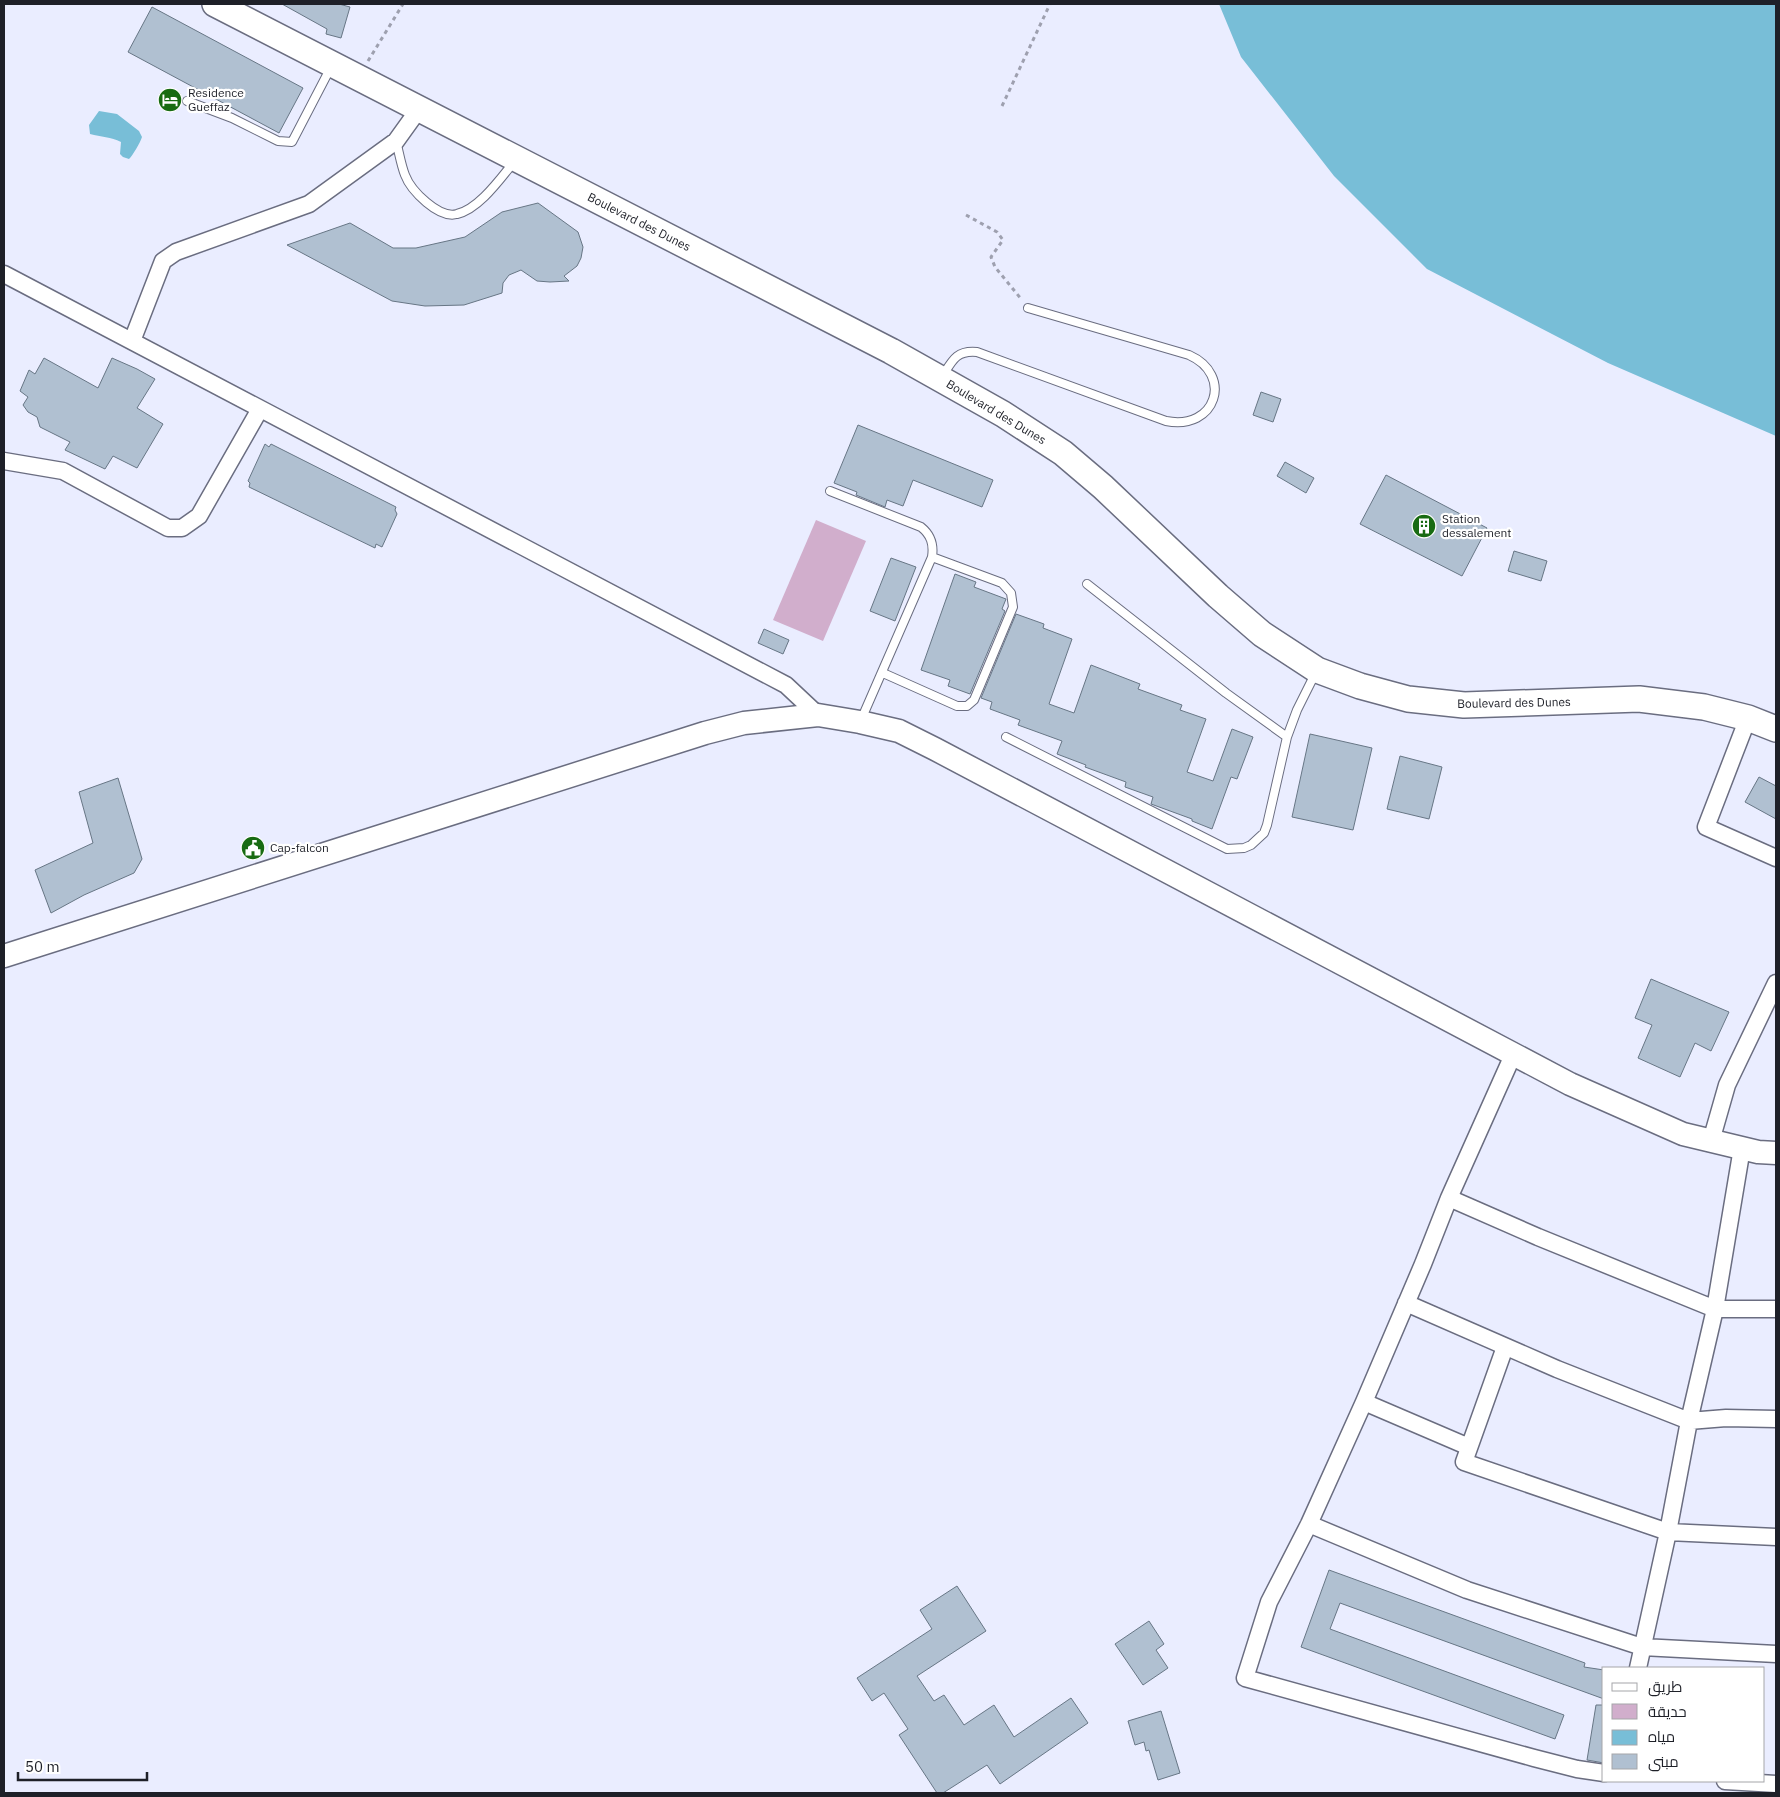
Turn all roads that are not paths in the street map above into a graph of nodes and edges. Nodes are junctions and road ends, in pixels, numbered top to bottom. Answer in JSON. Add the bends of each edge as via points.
{"nodes":[{"id":1,"x":215,"y":4,"type":"edge"},
{"id":2,"x":332,"y":64,"type":"junction"},
{"id":3,"x":187,"y":101,"type":"dead end"},
{"id":4,"x":419,"y":108,"type":"junction"},
{"id":5,"x":396,"y":141,"type":"junction"},
{"id":6,"x":516,"y":159,"type":"junction"},
{"id":7,"x":4,"y":274,"type":"edge"},
{"id":8,"x":1028,"y":308,"type":"road end"},
{"id":9,"x":132,"y":341,"type":"junction"},
{"id":10,"x":941,"y":379,"type":"junction"},
{"id":11,"x":260,"y":409,"type":"junction"},
{"id":12,"x":4,"y":461,"type":"edge"},
{"id":13,"x":830,"y":491,"type":"dead end"},
{"id":14,"x":932,"y":557,"type":"junction"},
{"id":15,"x":1087,"y":584,"type":"dead end"},
{"id":16,"x":1316,"y":670,"type":"junction"},
{"id":17,"x":883,"y":673,"type":"junction"},
{"id":18,"x":818,"y":715,"type":"junction"},
{"id":19,"x":1748,"y":718,"type":"junction"},
{"id":20,"x":860,"y":722,"type":"junction"},
{"id":21,"x":1776,"y":729,"type":"edge"},
{"id":22,"x":1006,"y":737,"type":"dead end"},
{"id":23,"x":1287,"y":737,"type":"junction"},
{"id":24,"x":1776,"y":858,"type":"edge"},
{"id":25,"x":4,"y":956,"type":"edge"},
{"id":26,"x":1776,"y":983,"type":"edge"},
{"id":27,"x":1513,"y":1055,"type":"junction"},
{"id":28,"x":1711,"y":1140,"type":"junction"},
{"id":29,"x":1742,"y":1148,"type":"junction"},
{"id":30,"x":1776,"y":1153,"type":"edge"},
{"id":31,"x":1449,"y":1198,"type":"junction"},
{"id":32,"x":1406,"y":1303,"type":"junction"},
{"id":33,"x":1714,"y":1309,"type":"junction"},
{"id":34,"x":1776,"y":1310,"type":"edge"},
{"id":35,"x":1505,"y":1347,"type":"junction"},
{"id":36,"x":1364,"y":1402,"type":"junction"},
{"id":37,"x":1776,"y":1418,"type":"edge"},
{"id":38,"x":1689,"y":1421,"type":"junction"},
{"id":39,"x":1470,"y":1446,"type":"junction"},
{"id":40,"x":1309,"y":1524,"type":"junction"},
{"id":41,"x":1668,"y":1532,"type":"junction"},
{"id":42,"x":1776,"y":1537,"type":"edge"},
{"id":43,"x":1642,"y":1647,"type":"junction"},
{"id":44,"x":1776,"y":1654,"type":"edge"},
{"id":45,"x":1638,"y":1667,"type":"edge"},
{"id":46,"x":1602,"y":1773,"type":"edge"},
{"id":47,"x":1742,"y":1782,"type":"edge"},
{"id":48,"x":1776,"y":1784,"type":"edge"}],
"edges":[{"from":1,"to":2,"type":"main road","name":"Boulevard des Dunes"},
{"from":2,"to":3,"type":"lane","via":[[292,142],[278,141],[232,118]]},
{"from":2,"to":4,"type":"main road","name":"Boulevard des Dunes"},
{"from":4,"to":5,"type":"street"},
{"from":4,"to":6,"type":"main road","name":"Boulevard des Dunes"},
{"from":5,"to":6,"type":"lane","via":[[405,177],[421,198],[439,212],[456,215],[473,206]]},
{"from":5,"to":9,"type":"street","via":[[310,204],[176,252],[163,261]]},
{"from":6,"to":10,"type":"main road","name":"Boulevard des Dunes"},
{"from":7,"to":9,"type":"street"},
{"from":8,"to":10,"type":"lane","via":[[1200,360],[1214,381],[1210,405],[1192,422],[1179,424],[970,351],[954,358]]},
{"from":9,"to":11,"type":"street"},
{"from":10,"to":16,"type":"main road","name":"Boulevard des Dunes","via":[[1063,453],[1262,634]]},
{"from":11,"to":12,"type":"street","via":[[198,516],[182,528],[168,528],[63,471]]},
{"from":11,"to":18,"type":"street","via":[[786,685]]},
{"from":13,"to":14,"type":"lane","via":[[926,530],[932,540]]},
{"from":14,"to":17,"type":"lane"},
{"from":14,"to":17,"type":"lane","via":[[1002,583],[1011,593],[1013,607],[974,700],[967,706],[957,706]]},
{"from":15,"to":23,"type":"lane"},
{"from":16,"to":19,"type":"main road","name":"Boulevard des Dunes","via":[[1408,699],[1464,705],[1639,699],[1704,707]]},
{"from":16,"to":23,"type":"lane"},
{"from":17,"to":20,"type":"lane"},
{"from":18,"to":20,"type":"main road"},
{"from":18,"to":25,"type":"main road","via":[[744,723],[705,733]]},
{"from":19,"to":21,"type":"main road","name":"Boulevard des Dunes"},
{"from":19,"to":24,"type":"street","via":[[1706,827]]},
{"from":20,"to":27,"type":"main road","via":[[899,731],[935,748]]},
{"from":22,"to":23,"type":"lane","via":[[1227,849],[1235,850],[1252,845],[1264,833]]},
{"from":26,"to":28,"type":"street","via":[[1727,1085]]},
{"from":27,"to":28,"type":"main road","via":[[1675,1130]]},
{"from":27,"to":31,"type":"street"},
{"from":28,"to":29,"type":"main road"},
{"from":29,"to":30,"type":"main road"},
{"from":29,"to":33,"type":"street"},
{"from":31,"to":32,"type":"street"},
{"from":31,"to":33,"type":"street"},
{"from":32,"to":35,"type":"street"},
{"from":32,"to":36,"type":"street"},
{"from":33,"to":34,"type":"street"},
{"from":33,"to":38,"type":"street"},
{"from":35,"to":38,"type":"street"},
{"from":35,"to":39,"type":"street"},
{"from":36,"to":39,"type":"street"},
{"from":36,"to":40,"type":"street"},
{"from":37,"to":38,"type":"street"},
{"from":38,"to":41,"type":"street"},
{"from":39,"to":41,"type":"street","via":[[1464,1462]]},
{"from":40,"to":43,"type":"street","via":[[1467,1590]]},
{"from":40,"to":46,"type":"street","via":[[1269,1602],[1244,1678],[1534,1758]]},
{"from":41,"to":42,"type":"street"},
{"from":41,"to":43,"type":"street"},
{"from":43,"to":44,"type":"street"},
{"from":43,"to":45,"type":"street"},
{"from":47,"to":48,"type":"street"}]}
